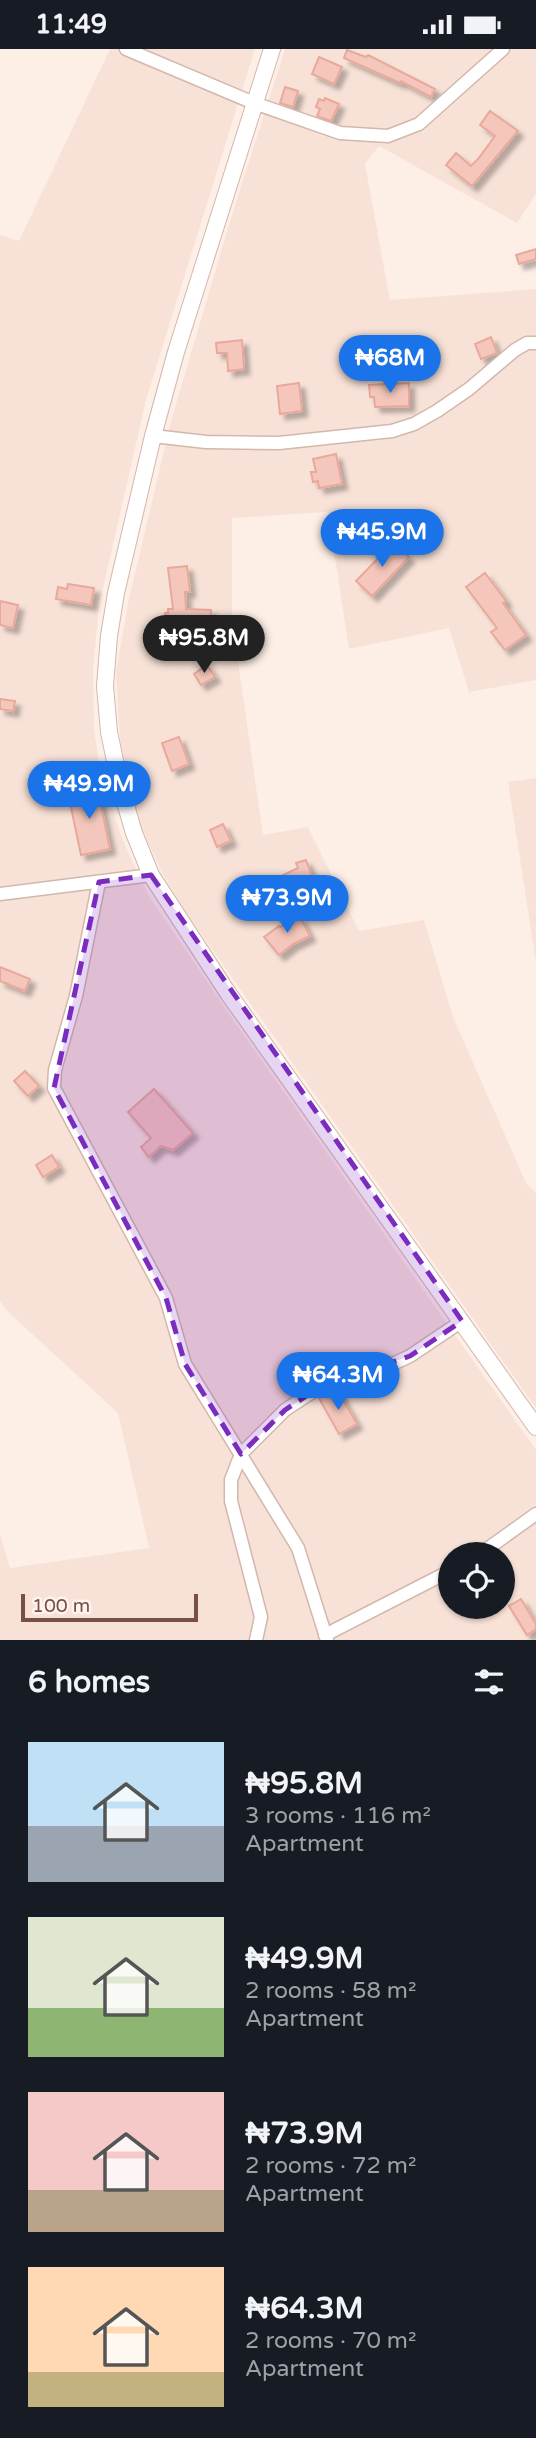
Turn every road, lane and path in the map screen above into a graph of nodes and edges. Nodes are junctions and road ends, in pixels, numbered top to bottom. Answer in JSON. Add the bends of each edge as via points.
{"nodes":[{"id":1,"x":126,"y":49,"type":"edge"},
{"id":2,"x":272,"y":49,"type":"edge"},
{"id":3,"x":503,"y":49,"type":"edge"},
{"id":4,"x":254,"y":103,"type":"junction"},
{"id":5,"x":536,"y":343,"type":"edge"},
{"id":6,"x":153,"y":436,"type":"junction"},
{"id":7,"x":151,"y":875,"type":"junction"},
{"id":8,"x":99,"y":882,"type":"junction"},
{"id":9,"x":0,"y":894,"type":"edge"},
{"id":10,"x":462,"y":1321,"type":"junction"},
{"id":11,"x":536,"y":1427,"type":"edge"},
{"id":12,"x":241,"y":1454,"type":"junction"},
{"id":13,"x":536,"y":1514,"type":"edge"},
{"id":14,"x":497,"y":1542,"type":"edge"},
{"id":15,"x":438,"y":1577,"type":"edge"},
{"id":16,"x":326,"y":1637,"type":"edge"},
{"id":17,"x":256,"y":1640,"type":"edge"}],
"edges":[{"from":1,"to":4,"type":"street"},
{"from":2,"to":4,"type":"street"},
{"from":3,"to":4,"type":"street","via":[[419,124],[388,136],[340,133]]},
{"from":4,"to":6,"type":"street"},
{"from":5,"to":6,"type":"street","via":[[515,350],[437,411],[392,431],[279,443]]},
{"from":6,"to":7,"type":"street","via":[[116,593],[106,686],[120,785]]},
{"from":7,"to":8,"type":"street"},
{"from":7,"to":10,"type":"street","via":[[228,993]]},
{"from":8,"to":9,"type":"street"},
{"from":8,"to":12,"type":"street","via":[[54,1088],[166,1298],[185,1364]]},
{"from":10,"to":11,"type":"street"},
{"from":10,"to":12,"type":"street","via":[[378,1371],[320,1387],[285,1410]]},
{"from":12,"to":16,"type":"street","via":[[298,1548]]},
{"from":12,"to":17,"type":"street","via":[[231,1480],[231,1501],[261,1617]]},
{"from":13,"to":14,"type":"street"},
{"from":15,"to":16,"type":"street"}]}
